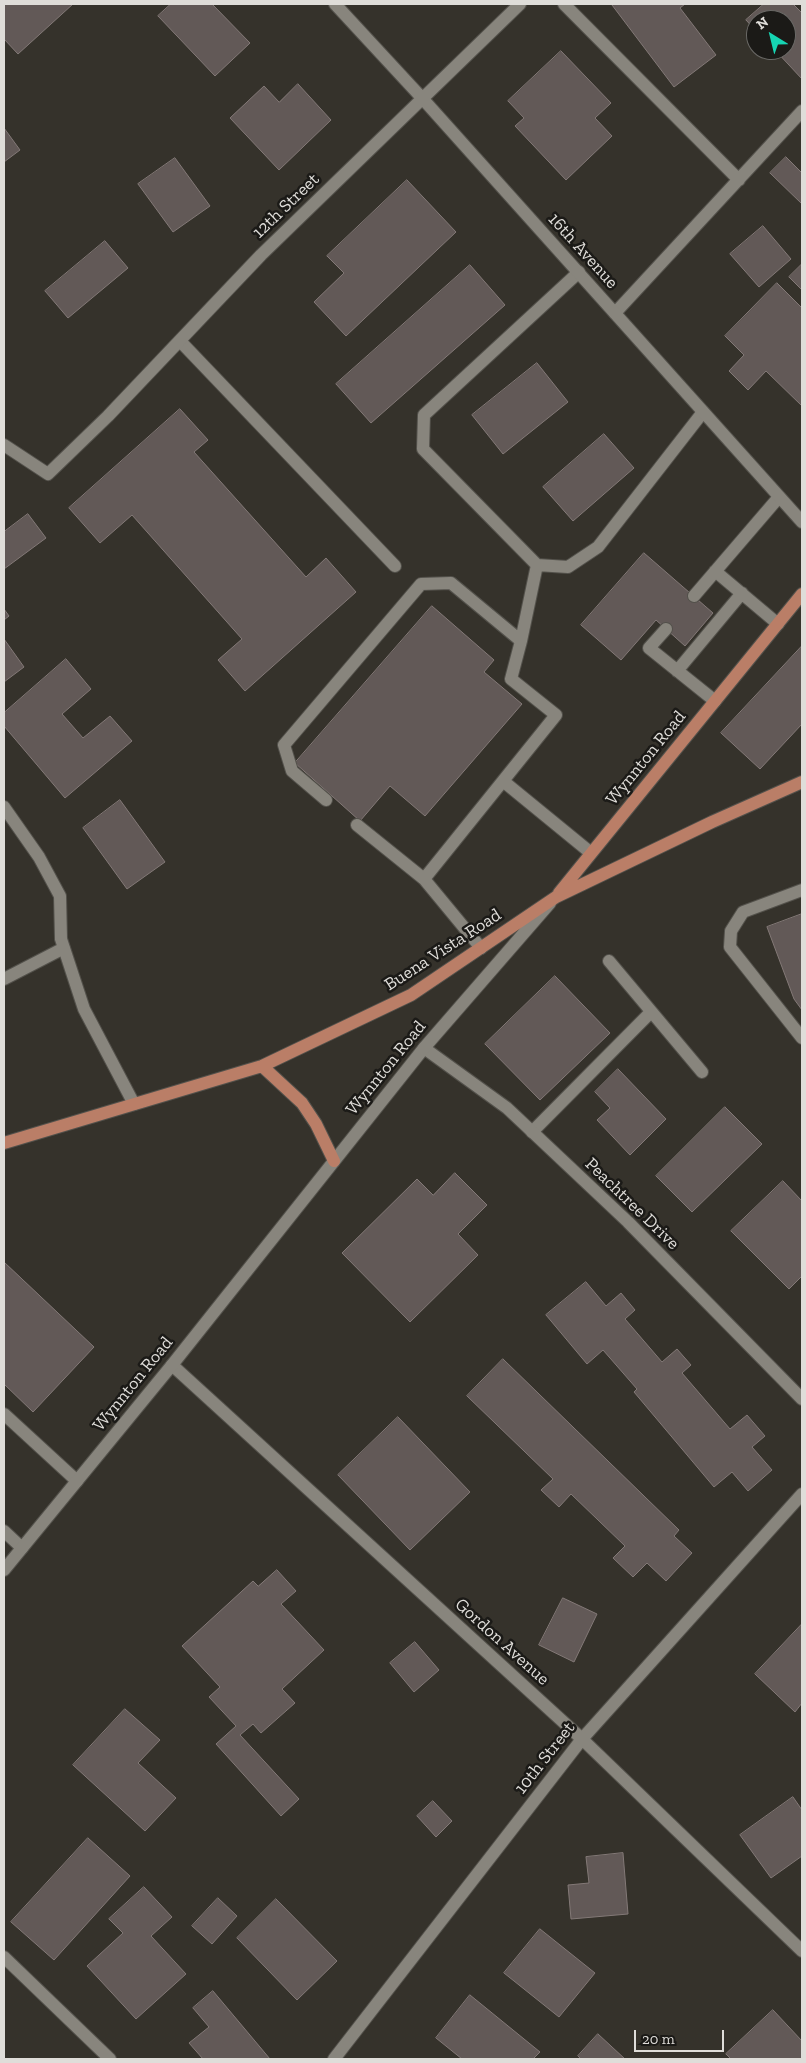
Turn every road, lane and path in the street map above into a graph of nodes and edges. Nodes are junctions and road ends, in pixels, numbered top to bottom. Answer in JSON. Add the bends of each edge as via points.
{"nodes":[{"id":1,"x":336,"y":4,"type":"edge"},
{"id":2,"x":520,"y":4,"type":"edge"},
{"id":3,"x":564,"y":4,"type":"edge"},
{"id":4,"x":422,"y":98,"type":"junction"},
{"id":5,"x":802,"y":111,"type":"edge"},
{"id":6,"x":739,"y":180,"type":"junction"},
{"id":7,"x":579,"y":272,"type":"junction"},
{"id":8,"x":615,"y":313,"type":"junction"},
{"id":9,"x":180,"y":341,"type":"junction"},
{"id":10,"x":703,"y":412,"type":"junction"},
{"id":11,"x":4,"y":445,"type":"edge"},
{"id":12,"x":779,"y":497,"type":"junction"},
{"id":13,"x":802,"y":522,"type":"edge"},
{"id":14,"x":537,"y":565,"type":"junction"},
{"id":15,"x":396,"y":566,"type":"dead end"},
{"id":16,"x":715,"y":572,"type":"junction"},
{"id":17,"x":742,"y":593,"type":"junction"},
{"id":18,"x":802,"y":594,"type":"edge"},
{"id":19,"x":694,"y":596,"type":"dead end"},
{"id":20,"x":778,"y":624,"type":"junction"},
{"id":21,"x":666,"y":629,"type":"dead end"},
{"id":22,"x":521,"y":640,"type":"junction"},
{"id":23,"x":677,"y":671,"type":"junction"},
{"id":24,"x":715,"y":701,"type":"junction"},
{"id":25,"x":503,"y":781,"type":"junction"},
{"id":26,"x":802,"y":782,"type":"edge"},
{"id":27,"x":326,"y":800,"type":"dead end"},
{"id":28,"x":4,"y":807,"type":"edge"},
{"id":29,"x":357,"y":825,"type":"dead end"},
{"id":30,"x":591,"y":853,"type":"junction"},
{"id":31,"x":424,"y":879,"type":"junction"},
{"id":32,"x":802,"y":890,"type":"edge"},
{"id":33,"x":556,"y":897,"type":"junction"},
{"id":34,"x":64,"y":948,"type":"junction"},
{"id":35,"x":481,"y":948,"type":"junction"},
{"id":36,"x":609,"y":961,"type":"dead end"},
{"id":37,"x":4,"y":979,"type":"edge"},
{"id":38,"x":651,"y":1012,"type":"junction"},
{"id":39,"x":802,"y":1038,"type":"edge"},
{"id":40,"x":424,"y":1048,"type":"junction"},
{"id":41,"x":262,"y":1066,"type":"junction"},
{"id":42,"x":702,"y":1072,"type":"dead end"},
{"id":43,"x":134,"y":1104,"type":"junction"},
{"id":44,"x":532,"y":1132,"type":"junction"},
{"id":45,"x":4,"y":1143,"type":"edge"},
{"id":46,"x":334,"y":1161,"type":"junction"},
{"id":47,"x":172,"y":1365,"type":"junction"},
{"id":48,"x":802,"y":1399,"type":"edge"},
{"id":49,"x":4,"y":1414,"type":"edge"},
{"id":50,"x":77,"y":1481,"type":"junction"},
{"id":51,"x":802,"y":1494,"type":"edge"},
{"id":52,"x":4,"y":1530,"type":"edge"},
{"id":53,"x":22,"y":1548,"type":"junction"},
{"id":54,"x":4,"y":1570,"type":"edge"},
{"id":55,"x":582,"y":1739,"type":"junction"},
{"id":56,"x":802,"y":1951,"type":"edge"},
{"id":57,"x":4,"y":1957,"type":"edge"},
{"id":58,"x":110,"y":2059,"type":"edge"},
{"id":59,"x":334,"y":2059,"type":"edge"}],
"edges":[{"from":1,"to":4,"type":"street","name":"16th Avenue"},
{"from":2,"to":4,"type":"street","name":"12th Street"},
{"from":3,"to":6,"type":"street"},
{"from":4,"to":7,"type":"street","name":"16th Avenue"},
{"from":4,"to":9,"type":"street","name":"12th Street","via":[[261,255]]},
{"from":5,"to":6,"type":"street"},
{"from":6,"to":8,"type":"street"},
{"from":7,"to":8,"type":"street","name":"16th Avenue"},
{"from":7,"to":14,"type":"street","via":[[424,415],[424,449]]},
{"from":8,"to":10,"type":"street","name":"16th Avenue"},
{"from":9,"to":11,"type":"street","name":"12th Street","via":[[48,474]]},
{"from":9,"to":15,"type":"street"},
{"from":10,"to":12,"type":"street","name":"16th Avenue"},
{"from":10,"to":14,"type":"street","via":[[598,547],[568,567]]},
{"from":12,"to":13,"type":"street","name":"16th Avenue"},
{"from":12,"to":16,"type":"street"},
{"from":14,"to":22,"type":"street"},
{"from":16,"to":17,"type":"street"},
{"from":16,"to":19,"type":"street"},
{"from":17,"to":20,"type":"street"},
{"from":17,"to":23,"type":"street"},
{"from":18,"to":20,"type":"main road","name":"Wynnton Road"},
{"from":20,"to":24,"type":"main road","name":"Wynnton Road"},
{"from":21,"to":23,"type":"street","via":[[649,648]]},
{"from":22,"to":25,"type":"street","via":[[512,679],[556,716]]},
{"from":22,"to":27,"type":"street","via":[[452,583],[421,584],[284,744],[292,771]]},
{"from":23,"to":24,"type":"street"},
{"from":24,"to":30,"type":"main road","name":"Wynnton Road"},
{"from":25,"to":30,"type":"street"},
{"from":25,"to":31,"type":"street"},
{"from":26,"to":33,"type":"main road","name":"Buena Vista Road"},
{"from":28,"to":34,"type":"street","via":[[39,857],[60,896]]},
{"from":29,"to":31,"type":"street"},
{"from":30,"to":33,"type":"main road","name":"Wynnton Road"},
{"from":31,"to":35,"type":"street"},
{"from":32,"to":39,"type":"street","via":[[743,912],[730,931],[730,947]]},
{"from":33,"to":35,"type":"main road","name":"Buena Vista Road"},
{"from":33,"to":40,"type":"street","name":"Wynnton Road"},
{"from":34,"to":37,"type":"street"},
{"from":34,"to":43,"type":"street","via":[[84,1009]]},
{"from":35,"to":41,"type":"main road","name":"Buena Vista Road","via":[[412,995]]},
{"from":36,"to":38,"type":"street"},
{"from":38,"to":42,"type":"street"},
{"from":38,"to":44,"type":"street"},
{"from":40,"to":44,"type":"street","name":"Peachtree Drive","via":[[507,1108]]},
{"from":40,"to":46,"type":"street","name":"Wynnton Road"},
{"from":41,"to":43,"type":"main road","name":"Buena Vista Road"},
{"from":41,"to":46,"type":"main road","via":[[302,1103]]},
{"from":43,"to":45,"type":"main road","name":"Buena Vista Road"},
{"from":44,"to":48,"type":"street","name":"Peachtree Drive","via":[[628,1222]]},
{"from":46,"to":47,"type":"street","name":"Wynnton Road"},
{"from":47,"to":50,"type":"street","name":"Wynnton Road"},
{"from":47,"to":55,"type":"street","name":"Gordon Avenue"},
{"from":49,"to":50,"type":"street"},
{"from":50,"to":53,"type":"street","name":"Wynnton Road"},
{"from":51,"to":55,"type":"street","name":"10th Street"},
{"from":52,"to":53,"type":"street"},
{"from":53,"to":54,"type":"street","name":"Wynnton Road"},
{"from":55,"to":56,"type":"street","name":"Gordon Avenue"},
{"from":55,"to":59,"type":"street","name":"10th Street"},
{"from":57,"to":58,"type":"street"}]}
